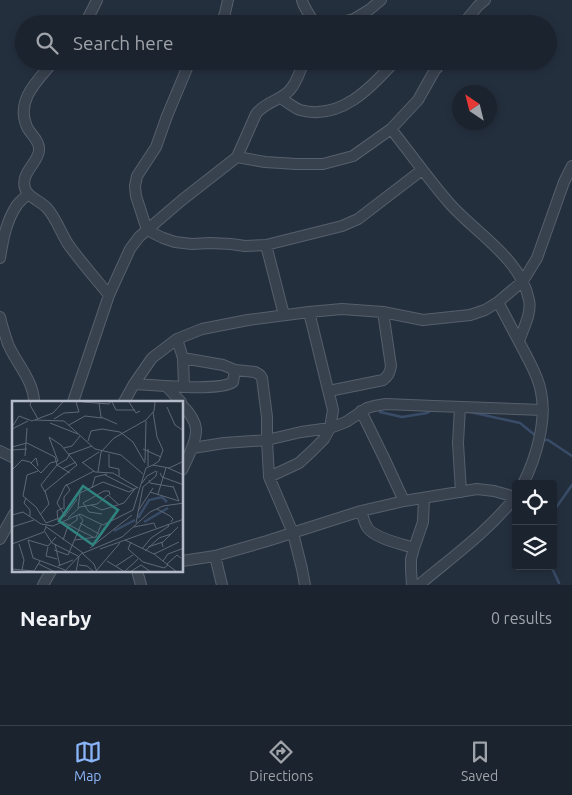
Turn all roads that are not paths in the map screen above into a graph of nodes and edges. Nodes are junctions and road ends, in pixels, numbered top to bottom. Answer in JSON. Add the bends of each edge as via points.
{"nodes":[{"id":1,"x":97,"y":0,"type":"edge"},
{"id":2,"x":228,"y":0,"type":"edge"},
{"id":3,"x":302,"y":0,"type":"edge"},
{"id":4,"x":381,"y":0,"type":"edge"},
{"id":5,"x":485,"y":0,"type":"edge"},
{"id":6,"x":90,"y":15,"type":"edge"},
{"id":7,"x":224,"y":15,"type":"edge"},
{"id":8,"x":310,"y":15,"type":"edge"},
{"id":9,"x":362,"y":15,"type":"edge"},
{"id":10,"x":470,"y":15,"type":"edge"},
{"id":11,"x":47,"y":70,"type":"edge"},
{"id":12,"x":186,"y":70,"type":"edge"},
{"id":13,"x":300,"y":70,"type":"edge"},
{"id":14,"x":387,"y":70,"type":"edge"},
{"id":15,"x":432,"y":70,"type":"edge"},
{"id":16,"x":281,"y":98,"type":"junction"},
{"id":17,"x":391,"y":128,"type":"junction"},
{"id":18,"x":237,"y":157,"type":"junction"},
{"id":19,"x":572,"y":166,"type":"edge"},
{"id":20,"x":422,"y":170,"type":"junction"},
{"id":21,"x":28,"y":194,"type":"junction"},
{"id":22,"x":147,"y":230,"type":"junction"},
{"id":23,"x":266,"y":245,"type":"junction"},
{"id":24,"x":0,"y":258,"type":"edge"},
{"id":25,"x":523,"y":281,"type":"junction"},
{"id":26,"x":109,"y":295,"type":"junction"},
{"id":27,"x":498,"y":302,"type":"junction"},
{"id":28,"x":309,"y":312,"type":"junction"},
{"id":29,"x":383,"y":312,"type":"junction"},
{"id":30,"x":284,"y":316,"type":"junction"},
{"id":31,"x":0,"y":317,"type":"edge"},
{"id":32,"x":177,"y":339,"type":"junction"},
{"id":33,"x":519,"y":341,"type":"junction"},
{"id":34,"x":184,"y":358,"type":"junction"},
{"id":35,"x":235,"y":370,"type":"junction"},
{"id":36,"x":134,"y":384,"type":"junction"},
{"id":37,"x":166,"y":386,"type":"junction"},
{"id":38,"x":184,"y":387,"type":"junction"},
{"id":39,"x":329,"y":391,"type":"junction"},
{"id":40,"x":34,"y":401,"type":"edge"},
{"id":41,"x":73,"y":401,"type":"edge"},
{"id":42,"x":125,"y":401,"type":"edge"},
{"id":43,"x":179,"y":401,"type":"edge"},
{"id":44,"x":184,"y":407,"type":"edge"},
{"id":45,"x":460,"y":407,"type":"junction"},
{"id":46,"x":543,"y":410,"type":"junction"},
{"id":47,"x":361,"y":412,"type":"junction"},
{"id":48,"x":330,"y":428,"type":"junction"},
{"id":49,"x":267,"y":440,"type":"junction"},
{"id":50,"x":192,"y":448,"type":"junction"},
{"id":51,"x":0,"y":451,"type":"edge"},
{"id":52,"x":12,"y":457,"type":"edge"},
{"id":53,"x":184,"y":466,"type":"edge"},
{"id":54,"x":269,"y":477,"type":"junction"},
{"id":55,"x":525,"y":480,"type":"edge"},
{"id":56,"x":461,"y":492,"type":"junction"},
{"id":57,"x":512,"y":495,"type":"edge"},
{"id":58,"x":424,"y":498,"type":"junction"},
{"id":59,"x":512,"y":499,"type":"edge"},
{"id":60,"x":404,"y":501,"type":"junction"},
{"id":61,"x":362,"y":511,"type":"junction"},
{"id":62,"x":12,"y":518,"type":"edge"},
{"id":63,"x":293,"y":533,"type":"junction"},
{"id":64,"x":0,"y":539,"type":"edge"},
{"id":65,"x":414,"y":548,"type":"junction"},
{"id":66,"x":215,"y":556,"type":"junction"},
{"id":67,"x":184,"y":561,"type":"edge"},
{"id":68,"x":50,"y":572,"type":"edge"},
{"id":69,"x":137,"y":572,"type":"edge"},
{"id":70,"x":43,"y":585,"type":"edge"},
{"id":71,"x":141,"y":585,"type":"edge"},
{"id":72,"x":222,"y":585,"type":"edge"},
{"id":73,"x":305,"y":585,"type":"edge"},
{"id":74,"x":412,"y":585,"type":"edge"},
{"id":75,"x":419,"y":585,"type":"edge"}],
"edges":[{"from":1,"to":6,"type":"street"},
{"from":2,"to":7,"type":"street"},
{"from":3,"to":8,"type":"street"},
{"from":4,"to":9,"type":"street"},
{"from":5,"to":10,"type":"street"},
{"from":11,"to":21,"type":"street","via":[[27,96],[23,107],[27,127],[40,151],[26,177],[24,187]]},
{"from":12,"to":22,"type":"street","via":[[156,147],[134,186]]},
{"from":13,"to":16,"type":"street","via":[[290,90]]},
{"from":14,"to":16,"type":"street","via":[[357,98],[338,108],[320,112],[299,110]]},
{"from":15,"to":17,"type":"street","via":[[418,100]]},
{"from":16,"to":18,"type":"street","via":[[256,114]]},
{"from":17,"to":18,"type":"street","via":[[353,156],[322,164],[273,163]]},
{"from":17,"to":20,"type":"street"},
{"from":18,"to":22,"type":"street"},
{"from":19,"to":25,"type":"street","via":[[538,258]]},
{"from":20,"to":23,"type":"street","via":[[358,220]]},
{"from":20,"to":25,"type":"street","via":[[461,216],[514,267]]},
{"from":21,"to":24,"type":"street","via":[[9,221]]},
{"from":21,"to":26,"type":"street","via":[[49,210],[68,243]]},
{"from":22,"to":23,"type":"street","via":[[175,242]]},
{"from":22,"to":26,"type":"street","via":[[130,249]]},
{"from":23,"to":30,"type":"street"},
{"from":25,"to":27,"type":"street"},
{"from":25,"to":33,"type":"street","via":[[529,306]]},
{"from":26,"to":41,"type":"street"},
{"from":27,"to":29,"type":"street","via":[[477,313],[455,318],[423,320]]},
{"from":27,"to":33,"type":"street"},
{"from":28,"to":29,"type":"street","via":[[342,309]]},
{"from":28,"to":30,"type":"street"},
{"from":28,"to":39,"type":"street"},
{"from":29,"to":39,"type":"street","via":[[391,366],[388,376],[383,380]]},
{"from":30,"to":32,"type":"street","via":[[202,329]]},
{"from":31,"to":40,"type":"street","via":[[8,343],[27,377]]},
{"from":32,"to":34,"type":"street"},
{"from":32,"to":36,"type":"street","via":[[152,358]]},
{"from":33,"to":46,"type":"street","via":[[541,391]]},
{"from":34,"to":35,"type":"street"},
{"from":34,"to":38,"type":"street"},
{"from":35,"to":38,"type":"street","via":[[233,382],[229,385]]},
{"from":35,"to":49,"type":"street","via":[[255,372],[262,378]]},
{"from":36,"to":37,"type":"street"},
{"from":36,"to":42,"type":"street"},
{"from":37,"to":38,"type":"street"},
{"from":37,"to":43,"type":"street"},
{"from":39,"to":48,"type":"street"},
{"from":44,"to":50,"type":"street","via":[[196,430]]},
{"from":45,"to":46,"type":"street"},
{"from":45,"to":47,"type":"street","via":[[386,404]]},
{"from":45,"to":56,"type":"street"},
{"from":46,"to":55,"type":"street","via":[[535,456]]},
{"from":47,"to":48,"type":"street"},
{"from":47,"to":60,"type":"street"},
{"from":48,"to":49,"type":"street"},
{"from":48,"to":54,"type":"street","via":[[324,439],[299,463]]},
{"from":49,"to":50,"type":"street"},
{"from":49,"to":54,"type":"street"},
{"from":50,"to":53,"type":"street"},
{"from":51,"to":52,"type":"street"},
{"from":54,"to":63,"type":"street"},
{"from":56,"to":57,"type":"street","via":[[477,489]]},
{"from":56,"to":58,"type":"street"},
{"from":58,"to":60,"type":"street"},
{"from":58,"to":65,"type":"street","via":[[424,522]]},
{"from":59,"to":75,"type":"street","via":[[489,526]]},
{"from":60,"to":61,"type":"street"},
{"from":61,"to":63,"type":"street"},
{"from":61,"to":65,"type":"street","via":[[370,532]]},
{"from":62,"to":64,"type":"street"},
{"from":63,"to":66,"type":"street"},
{"from":63,"to":73,"type":"street"},
{"from":65,"to":74,"type":"street"},
{"from":66,"to":67,"type":"street"},
{"from":66,"to":72,"type":"street"},
{"from":68,"to":70,"type":"street"},
{"from":69,"to":71,"type":"street"}]}
